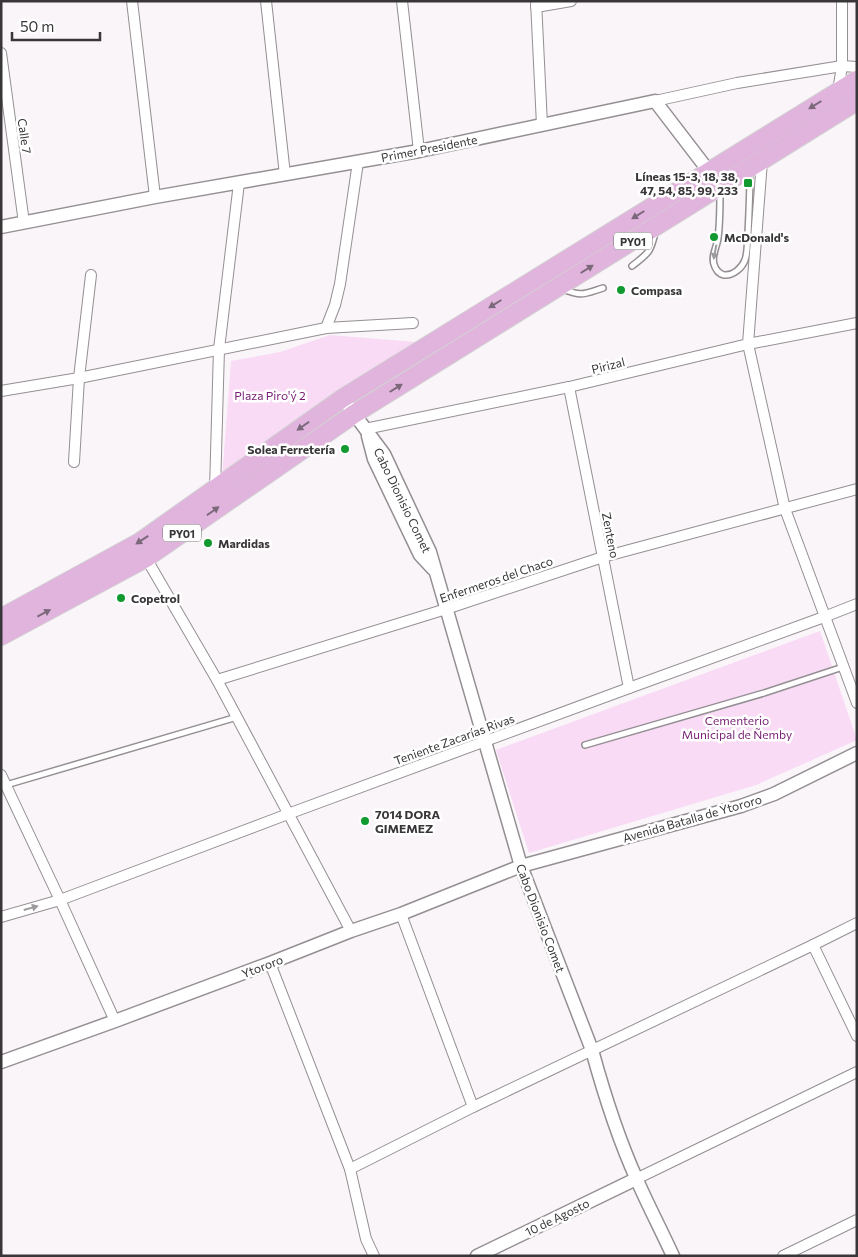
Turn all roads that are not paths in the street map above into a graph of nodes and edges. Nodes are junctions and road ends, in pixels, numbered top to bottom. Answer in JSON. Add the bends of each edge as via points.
{"nodes":[{"id":1,"x":132,"y":1,"type":"edge"},
{"id":2,"x":266,"y":1,"type":"edge"},
{"id":3,"x":402,"y":1,"type":"edge"},
{"id":4,"x":571,"y":1,"type":"edge"},
{"id":5,"x":842,"y":1,"type":"edge"},
{"id":6,"x":536,"y":4,"type":"edge"},
{"id":7,"x":1,"y":53,"type":"edge"},
{"id":8,"x":842,"y":66,"type":"junction"},
{"id":9,"x":857,"y":67,"type":"edge"},
{"id":10,"x":857,"y":80,"type":"edge"},
{"id":11,"x":838,"y":91,"type":"junction"},
{"id":12,"x":655,"y":101,"type":"junction"},
{"id":13,"x":854,"y":105,"type":"edge"},
{"id":14,"x":542,"y":125,"type":"junction"},
{"id":15,"x":419,"y":151,"type":"junction"},
{"id":16,"x":358,"y":162,"type":"junction"},
{"id":17,"x":756,"y":164,"type":"junction"},
{"id":18,"x":709,"y":171,"type":"junction"},
{"id":19,"x":285,"y":175,"type":"junction"},
{"id":20,"x":239,"y":183,"type":"junction"},
{"id":21,"x":720,"y":186,"type":"junction"},
{"id":22,"x":156,"y":197,"type":"junction"},
{"id":23,"x":24,"y":223,"type":"junction"},
{"id":24,"x":657,"y":226,"type":"junction"},
{"id":25,"x":1,"y":227,"type":"edge"},
{"id":26,"x":632,"y":266,"type":"dead end"},
{"id":27,"x":91,"y":275,"type":"dead end"},
{"id":28,"x":536,"y":278,"type":"junction"},
{"id":29,"x":603,"y":288,"type":"dead end"},
{"id":30,"x":552,"y":291,"type":"junction"},
{"id":31,"x":412,"y":323,"type":"dead end"},
{"id":32,"x":857,"y":323,"type":"edge"},
{"id":33,"x":326,"y":328,"type":"junction"},
{"id":34,"x":748,"y":344,"type":"junction"},
{"id":35,"x":219,"y":349,"type":"junction"},
{"id":36,"x":79,"y":378,"type":"junction"},
{"id":37,"x":569,"y":387,"type":"junction"},
{"id":38,"x":1,"y":391,"type":"edge"},
{"id":39,"x":343,"y":398,"type":"junction"},
{"id":40,"x":354,"y":414,"type":"junction"},
{"id":41,"x":366,"y":430,"type":"junction"},
{"id":42,"x":74,"y":462,"type":"dead end"},
{"id":43,"x":215,"y":489,"type":"junction"},
{"id":44,"x":857,"y":489,"type":"edge"},
{"id":45,"x":785,"y":509,"type":"junction"},
{"id":46,"x":603,"y":557,"type":"junction"},
{"id":47,"x":146,"y":558,"type":"junction"},
{"id":48,"x":857,"y":604,"type":"edge"},
{"id":49,"x":446,"y":609,"type":"junction"},
{"id":50,"x":824,"y":617,"type":"junction"},
{"id":51,"x":1,"y":618,"type":"edge"},
{"id":52,"x":1,"y":636,"type":"edge"},
{"id":53,"x":844,"y":667,"type":"junction"},
{"id":54,"x":218,"y":680,"type":"junction"},
{"id":55,"x":629,"y":688,"type":"junction"},
{"id":56,"x":857,"y":703,"type":"edge"},
{"id":57,"x":238,"y":717,"type":"junction"},
{"id":58,"x":485,"y":742,"type":"junction"},
{"id":59,"x":585,"y":745,"type":"dead end"},
{"id":60,"x":857,"y":753,"type":"edge"},
{"id":61,"x":1,"y":775,"type":"edge"},
{"id":62,"x":6,"y":785,"type":"junction"},
{"id":63,"x":288,"y":814,"type":"junction"},
{"id":64,"x":521,"y":866,"type":"junction"},
{"id":65,"x":60,"y":900,"type":"junction"},
{"id":66,"x":401,"y":914,"type":"junction"},
{"id":67,"x":1,"y":917,"type":"edge"},
{"id":68,"x":857,"y":923,"type":"edge"},
{"id":69,"x":351,"y":932,"type":"junction"},
{"id":70,"x":814,"y":945,"type":"junction"},
{"id":71,"x":270,"y":963,"type":"junction"},
{"id":72,"x":115,"y":1021,"type":"junction"},
{"id":73,"x":857,"y":1036,"type":"edge"},
{"id":74,"x":592,"y":1050,"type":"junction"},
{"id":75,"x":1,"y":1062,"type":"edge"},
{"id":76,"x":857,"y":1072,"type":"edge"},
{"id":77,"x":473,"y":1107,"type":"junction"},
{"id":78,"x":350,"y":1169,"type":"junction"},
{"id":79,"x":636,"y":1179,"type":"junction"},
{"id":80,"x":857,"y":1220,"type":"edge"},
{"id":81,"x":374,"y":1256,"type":"edge"},
{"id":82,"x":477,"y":1256,"type":"edge"},
{"id":83,"x":673,"y":1256,"type":"edge"},
{"id":84,"x":784,"y":1256,"type":"edge"}],
"edges":[{"from":1,"to":22,"type":"street"},
{"from":2,"to":19,"type":"street"},
{"from":3,"to":15,"type":"street"},
{"from":4,"to":6,"type":"street"},
{"from":5,"to":8,"type":"street"},
{"from":6,"to":14,"type":"street"},
{"from":7,"to":23,"type":"street","name":"Calle 7"},
{"from":8,"to":9,"type":"street","name":"Primer Presidente"},
{"from":8,"to":11,"type":"street"},
{"from":8,"to":12,"type":"street","name":"Primer Presidente","via":[[737,83]]},
{"from":10,"to":11,"type":"highway","number":"PY01"},
{"from":11,"to":18,"type":"highway","number":"PY01","one_way":true},
{"from":12,"to":14,"type":"street","name":"Primer Presidente"},
{"from":12,"to":18,"type":"street"},
{"from":13,"to":17,"type":"highway","number":"PY01"},
{"from":14,"to":15,"type":"street","name":"Primer Presidente"},
{"from":15,"to":16,"type":"street","name":"Primer Presidente"},
{"from":16,"to":19,"type":"street","name":"Primer Presidente"},
{"from":16,"to":33,"type":"street","via":[[340,284]]},
{"from":17,"to":21,"type":"highway","number":"PY01"},
{"from":21,"to":17,"type":"lane","one_way":true,"via":[[720,220],[713,256],[718,272],[724,275],[732,274],[745,261]]},
{"from":17,"to":34,"type":"street"},
{"from":18,"to":21,"type":"street"},
{"from":18,"to":28,"type":"highway","number":"PY01","one_way":true},
{"from":19,"to":20,"type":"street","name":"Primer Presidente"},
{"from":20,"to":22,"type":"street","name":"Primer Presidente"},
{"from":20,"to":35,"type":"street"},
{"from":21,"to":24,"type":"highway","number":"PY01"},
{"from":22,"to":23,"type":"street","name":"Primer Presidente"},
{"from":23,"to":25,"type":"street","name":"Primer Presidente"},
{"from":24,"to":26,"type":"lane","via":[[652,247]]},
{"from":30,"to":24,"type":"highway","number":"PY01","one_way":true},
{"from":27,"to":36,"type":"street"},
{"from":28,"to":30,"type":"highway"},
{"from":28,"to":39,"type":"highway","number":"PY01","one_way":true},
{"from":29,"to":30,"type":"lane","via":[[585,294]]},
{"from":40,"to":30,"type":"highway","number":"PY01","one_way":true},
{"from":31,"to":33,"type":"street"},
{"from":32,"to":34,"type":"street","name":"Pirizal"},
{"from":33,"to":35,"type":"street"},
{"from":34,"to":37,"type":"street","name":"Pirizal"},
{"from":34,"to":45,"type":"street"},
{"from":35,"to":36,"type":"street"},
{"from":35,"to":43,"type":"street"},
{"from":36,"to":38,"type":"street"},
{"from":36,"to":42,"type":"street"},
{"from":37,"to":41,"type":"street","name":"Pirizal"},
{"from":37,"to":46,"type":"street","name":"Zenteno"},
{"from":39,"to":40,"type":"street","name":"Cabo Dionisio Comet"},
{"from":39,"to":43,"type":"highway","number":"PY01","one_way":true},
{"from":40,"to":41,"type":"street","name":"Cabo Dionisio Comet"},
{"from":47,"to":40,"type":"highway","number":"PY01","one_way":true},
{"from":41,"to":49,"type":"street","name":"Cabo Dionisio Comet","via":[[374,459],[420,555],[435,571]]},
{"from":43,"to":51,"type":"highway","number":"PY01","one_way":true,"via":[[140,542]]},
{"from":44,"to":45,"type":"street","name":"Enfermeros del Chaco"},
{"from":45,"to":46,"type":"street","name":"Enfermeros del Chaco"},
{"from":45,"to":50,"type":"street"},
{"from":46,"to":49,"type":"street","name":"Enfermeros del Chaco"},
{"from":46,"to":55,"type":"street","name":"Zenteno"},
{"from":52,"to":47,"type":"highway","number":"PY01","one_way":true},
{"from":47,"to":54,"type":"street"},
{"from":48,"to":50,"type":"street","name":"Teniente Zacarías Rivas"},
{"from":49,"to":54,"type":"street","name":"Enfermeros del Chaco"},
{"from":49,"to":58,"type":"street","name":"Cabo Dionisio Comet"},
{"from":50,"to":53,"type":"street"},
{"from":50,"to":55,"type":"street","name":"Teniente Zacarías Rivas"},
{"from":53,"to":56,"type":"street"},
{"from":53,"to":59,"type":"lane"},
{"from":54,"to":57,"type":"street"},
{"from":55,"to":58,"type":"street","name":"Teniente Zacarías Rivas"},
{"from":57,"to":62,"type":"lane"},
{"from":57,"to":63,"type":"street"},
{"from":58,"to":63,"type":"street","name":"Teniente Zacarías Rivas"},
{"from":58,"to":64,"type":"street","name":"Cabo Dionisio Comet"},
{"from":60,"to":64,"type":"street","name":"Avenida Batalla de Ytororo","via":[[774,794],[741,806]]},
{"from":61,"to":62,"type":"street"},
{"from":62,"to":65,"type":"street"},
{"from":63,"to":65,"type":"street","name":"Teniente Zacarías Rivas"},
{"from":63,"to":69,"type":"street"},
{"from":64,"to":66,"type":"street","name":"Ytororo"},
{"from":64,"to":74,"type":"street","name":"Cabo Dionisio Comet"},
{"from":67,"to":65,"type":"street","name":"Teniente Zacarías Rivas","one_way":true},
{"from":65,"to":72,"type":"street"},
{"from":66,"to":69,"type":"street","name":"Ytororo"},
{"from":66,"to":77,"type":"street"},
{"from":68,"to":70,"type":"street"},
{"from":69,"to":71,"type":"street","name":"Ytororo"},
{"from":70,"to":73,"type":"street"},
{"from":70,"to":74,"type":"street"},
{"from":71,"to":72,"type":"street","name":"Ytororo"},
{"from":71,"to":78,"type":"street"},
{"from":72,"to":75,"type":"street","name":"Ytororo"},
{"from":74,"to":77,"type":"street"},
{"from":74,"to":79,"type":"street","name":"Cabo Dionisio Comet"},
{"from":76,"to":79,"type":"street"},
{"from":77,"to":78,"type":"street"},
{"from":78,"to":81,"type":"street","via":[[366,1239]]},
{"from":79,"to":82,"type":"street","name":"10 de Agosto"},
{"from":79,"to":83,"type":"street","name":"Cabo Dionisio Comet"},
{"from":80,"to":84,"type":"street"}]}
